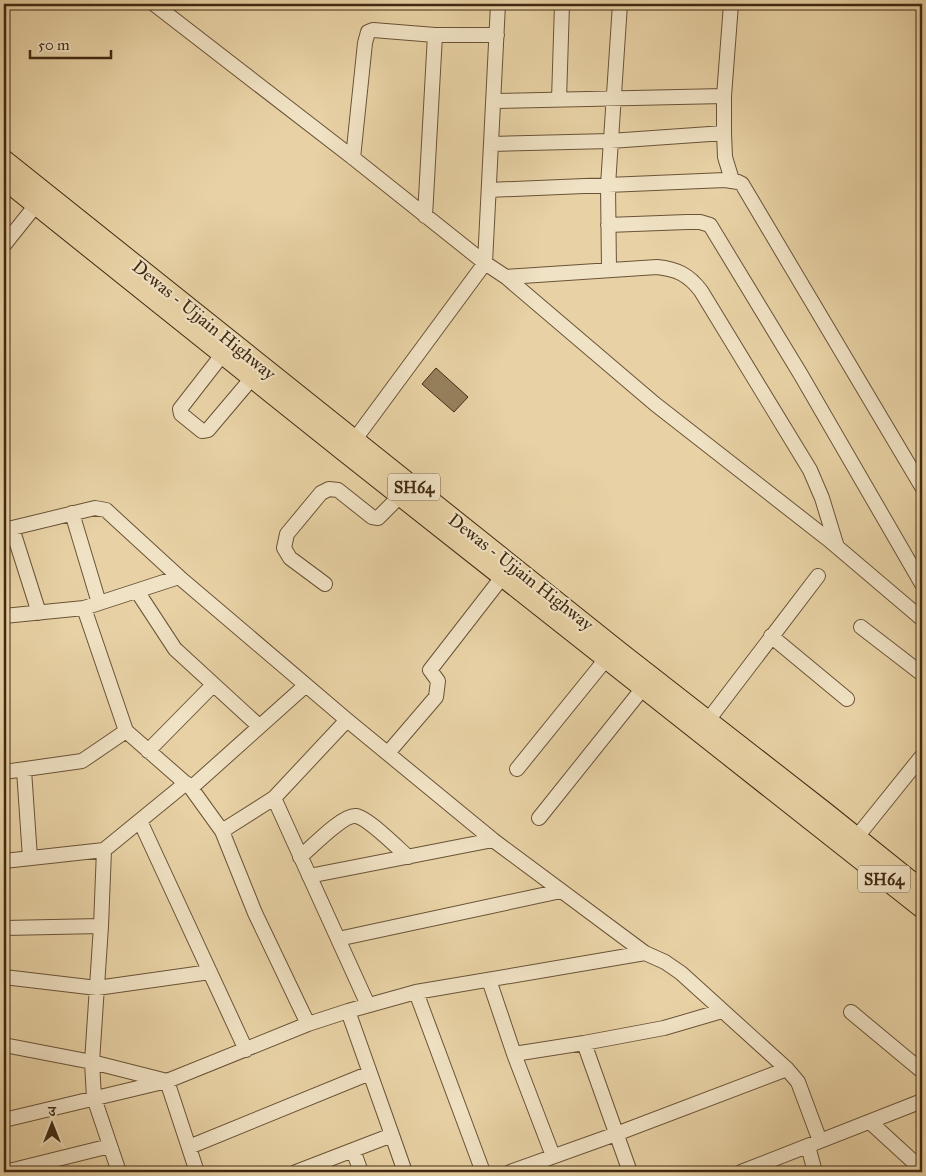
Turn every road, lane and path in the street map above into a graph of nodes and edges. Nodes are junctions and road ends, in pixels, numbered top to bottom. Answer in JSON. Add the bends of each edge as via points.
{"nodes":[{"id":1,"x":154,"y":4,"type":"edge"},
{"id":2,"x":498,"y":4,"type":"edge"},
{"id":3,"x":562,"y":4,"type":"edge"},
{"id":4,"x":620,"y":4,"type":"edge"},
{"id":5,"x":731,"y":4,"type":"edge"},
{"id":6,"x":435,"y":35,"type":"junction"},
{"id":7,"x":497,"y":35,"type":"junction"},
{"id":8,"x":724,"y":96,"type":"junction"},
{"id":9,"x":613,"y":99,"type":"junction"},
{"id":10,"x":559,"y":100,"type":"junction"},
{"id":11,"x":494,"y":101,"type":"junction"},
{"id":12,"x":724,"y":133,"type":"junction"},
{"id":13,"x":610,"y":141,"type":"junction"},
{"id":14,"x":491,"y":144,"type":"junction"},
{"id":15,"x":353,"y":158,"type":"junction"},
{"id":16,"x":4,"y":159,"type":"edge"},
{"id":17,"x":4,"y":180,"type":"edge"},
{"id":18,"x":732,"y":180,"type":"junction"},
{"id":19,"x":608,"y":185,"type":"junction"},
{"id":20,"x":489,"y":190,"type":"junction"},
{"id":21,"x":36,"y":205,"type":"junction"},
{"id":22,"x":425,"y":216,"type":"junction"},
{"id":23,"x":608,"y":225,"type":"junction"},
{"id":24,"x":4,"y":244,"type":"edge"},
{"id":25,"x":485,"y":263,"type":"junction"},
{"id":26,"x":609,"y":270,"type":"junction"},
{"id":27,"x":506,"y":277,"type":"junction"},
{"id":28,"x":222,"y":355,"type":"junction"},
{"id":29,"x":252,"y":378,"type":"junction"},
{"id":30,"x":350,"y":446,"type":"junction"},
{"id":31,"x":922,"y":488,"type":"edge"},
{"id":32,"x":400,"y":496,"type":"junction"},
{"id":33,"x":72,"y":513,"type":"junction"},
{"id":34,"x":8,"y":529,"type":"edge"},
{"id":35,"x":837,"y":547,"type":"junction"},
{"id":36,"x":503,"y":576,"type":"junction"},
{"id":37,"x":818,"y":576,"type":"dead end"},
{"id":38,"x":179,"y":577,"type":"junction"},
{"id":39,"x":326,"y":584,"type":"dead end"},
{"id":40,"x":922,"y":584,"type":"edge"},
{"id":41,"x":137,"y":591,"type":"junction"},
{"id":42,"x":99,"y":603,"type":"junction"},
{"id":43,"x":84,"y":608,"type":"junction"},
{"id":44,"x":39,"y":613,"type":"junction"},
{"id":45,"x":4,"y":616,"type":"edge"},
{"id":46,"x":922,"y":619,"type":"edge"},
{"id":47,"x":861,"y":627,"type":"dead end"},
{"id":48,"x":771,"y":636,"type":"junction"},
{"id":49,"x":606,"y":659,"type":"junction"},
{"id":50,"x":922,"y":674,"type":"edge"},
{"id":51,"x":213,"y":685,"type":"junction"},
{"id":52,"x":306,"y":685,"type":"junction"},
{"id":53,"x":643,"y":688,"type":"junction"},
{"id":54,"x":847,"y":699,"type":"dead end"},
{"id":55,"x":709,"y":719,"type":"junction"},
{"id":56,"x":347,"y":720,"type":"junction"},
{"id":57,"x":259,"y":726,"type":"junction"},
{"id":58,"x":126,"y":731,"type":"junction"},
{"id":59,"x":148,"y":751,"type":"junction"},
{"id":60,"x":388,"y":753,"type":"junction"},
{"id":61,"x":922,"y":756,"type":"edge"},
{"id":62,"x":517,"y":769,"type":"dead end"},
{"id":63,"x":24,"y":770,"type":"junction"},
{"id":64,"x":4,"y":772,"type":"edge"},
{"id":65,"x":189,"y":785,"type":"junction"},
{"id":66,"x":274,"y":798,"type":"junction"},
{"id":67,"x":539,"y":818,"type":"dead end"},
{"id":68,"x":140,"y":821,"type":"junction"},
{"id":69,"x":222,"y":831,"type":"junction"},
{"id":70,"x":493,"y":840,"type":"junction"},
{"id":71,"x":852,"y":842,"type":"junction"},
{"id":72,"x":104,"y":850,"type":"junction"},
{"id":73,"x":300,"y":857,"type":"junction"},
{"id":74,"x":408,"y":857,"type":"junction"},
{"id":75,"x":30,"y":858,"type":"junction"},
{"id":76,"x":4,"y":861,"type":"edge"},
{"id":77,"x":309,"y":876,"type":"junction"},
{"id":78,"x":922,"y":889,"type":"edge"},
{"id":79,"x":561,"y":891,"type":"junction"},
{"id":80,"x":922,"y":909,"type":"edge"},
{"id":81,"x":101,"y":926,"type":"junction"},
{"id":82,"x":4,"y":928,"type":"edge"},
{"id":83,"x":338,"y":939,"type":"junction"},
{"id":84,"x":645,"y":953,"type":"junction"},
{"id":85,"x":210,"y":972,"type":"junction"},
{"id":86,"x":4,"y":977,"type":"edge"},
{"id":87,"x":489,"y":980,"type":"junction"},
{"id":88,"x":97,"y":988,"type":"junction"},
{"id":89,"x":416,"y":992,"type":"junction"},
{"id":90,"x":368,"y":1005,"type":"junction"},
{"id":91,"x":722,"y":1010,"type":"junction"},
{"id":92,"x":348,"y":1011,"type":"junction"},
{"id":93,"x":851,"y":1012,"type":"dead end"},
{"id":94,"x":308,"y":1024,"type":"junction"},
{"id":95,"x":584,"y":1043,"type":"junction"},
{"id":96,"x":4,"y":1045,"type":"edge"},
{"id":97,"x":246,"y":1050,"type":"junction"},
{"id":98,"x":514,"y":1054,"type":"junction"},
{"id":99,"x":92,"y":1062,"type":"junction"},
{"id":100,"x":787,"y":1069,"type":"junction"},
{"id":101,"x":922,"y":1071,"type":"edge"},
{"id":102,"x":370,"y":1073,"type":"junction"},
{"id":103,"x":168,"y":1081,"type":"junction"},
{"id":104,"x":94,"y":1098,"type":"junction"},
{"id":105,"x":922,"y":1101,"type":"edge"},
{"id":106,"x":4,"y":1120,"type":"edge"},
{"id":107,"x":870,"y":1122,"type":"junction"},
{"id":108,"x":616,"y":1134,"type":"junction"},
{"id":109,"x":392,"y":1135,"type":"junction"},
{"id":110,"x":814,"y":1144,"type":"junction"},
{"id":111,"x":110,"y":1146,"type":"junction"},
{"id":112,"x":189,"y":1147,"type":"junction"},
{"id":113,"x":353,"y":1150,"type":"junction"},
{"id":114,"x":553,"y":1156,"type":"junction"},
{"id":115,"x":5,"y":1172,"type":"edge"},
{"id":116,"x":119,"y":1172,"type":"edge"},
{"id":117,"x":196,"y":1172,"type":"edge"},
{"id":118,"x":296,"y":1172,"type":"edge"},
{"id":119,"x":361,"y":1172,"type":"edge"},
{"id":120,"x":405,"y":1172,"type":"edge"},
{"id":121,"x":483,"y":1172,"type":"edge"},
{"id":122,"x":510,"y":1172,"type":"edge"},
{"id":123,"x":630,"y":1172,"type":"edge"},
{"id":124,"x":741,"y":1172,"type":"edge"},
{"id":125,"x":815,"y":1172,"type":"edge"},
{"id":126,"x":922,"y":1172,"type":"edge"}],
"edges":[{"from":1,"to":15,"type":"street"},
{"from":2,"to":7,"type":"street"},
{"from":3,"to":10,"type":"street"},
{"from":4,"to":9,"type":"street"},
{"from":5,"to":8,"type":"street"},
{"from":6,"to":7,"type":"street"},
{"from":6,"to":15,"type":"street","via":[[368,32],[364,43]]},
{"from":6,"to":22,"type":"street"},
{"from":7,"to":11,"type":"street"},
{"from":8,"to":9,"type":"street"},
{"from":8,"to":12,"type":"street"},
{"from":9,"to":10,"type":"street"},
{"from":9,"to":13,"type":"street"},
{"from":10,"to":11,"type":"street"},
{"from":11,"to":14,"type":"street"},
{"from":12,"to":13,"type":"street"},
{"from":12,"to":18,"type":"street","via":[[725,157]]},
{"from":13,"to":14,"type":"street"},
{"from":13,"to":19,"type":"street"},
{"from":14,"to":20,"type":"street"},
{"from":15,"to":22,"type":"street"},
{"from":16,"to":30,"type":"main road","name":"Dewas - Ujjain Highway","number":"SH64"},
{"from":17,"to":21,"type":"main road","name":"Dewas - Ujjain Highway","number":"SH64"},
{"from":18,"to":19,"type":"street"},
{"from":18,"to":31,"type":"street","via":[[745,188]]},
{"from":19,"to":20,"type":"street"},
{"from":19,"to":23,"type":"street"},
{"from":20,"to":25,"type":"street"},
{"from":21,"to":24,"type":"street"},
{"from":21,"to":28,"type":"main road","name":"Dewas - Ujjain Highway","number":"SH64"},
{"from":22,"to":25,"type":"street"},
{"from":23,"to":26,"type":"street"},
{"from":23,"to":40,"type":"street","via":[[700,222],[710,225],[801,374]]},
{"from":25,"to":27,"type":"street"},
{"from":25,"to":30,"type":"street"},
{"from":26,"to":27,"type":"street"},
{"from":26,"to":35,"type":"street","via":[[656,267],[683,273],[693,280],[810,470]]},
{"from":27,"to":35,"type":"street","via":[[655,404]]},
{"from":28,"to":29,"type":"main road","name":"Dewas - Ujjain Highway","number":"SH64"},
{"from":28,"to":29,"type":"street","via":[[180,408],[181,414],[202,431],[208,430]]},
{"from":29,"to":30,"type":"main road","name":"Dewas - Ujjain Highway","number":"SH64"},
{"from":30,"to":32,"type":"main road","name":"Dewas - Ujjain Highway","number":"SH64"},
{"from":30,"to":55,"type":"main road","name":"Dewas - Ujjain Highway","number":"SH64"},
{"from":32,"to":36,"type":"main road","name":"Dewas - Ujjain Highway","number":"SH64"},
{"from":32,"to":39,"type":"street","via":[[378,518],[372,517],[338,490],[329,489],[321,493],[287,534],[284,548],[290,558]]},
{"from":33,"to":34,"type":"street"},
{"from":33,"to":38,"type":"street","via":[[95,508],[106,510]]},
{"from":33,"to":42,"type":"street"},
{"from":34,"to":44,"type":"street"},
{"from":35,"to":46,"type":"street"},
{"from":36,"to":49,"type":"main road","name":"Dewas - Ujjain Highway","number":"SH64"},
{"from":36,"to":60,"type":"street","via":[[430,670],[438,681],[436,697]]},
{"from":37,"to":48,"type":"street"},
{"from":38,"to":41,"type":"street"},
{"from":38,"to":52,"type":"street"},
{"from":41,"to":42,"type":"street"},
{"from":41,"to":51,"type":"street","via":[[175,648]]},
{"from":42,"to":43,"type":"street"},
{"from":43,"to":44,"type":"street"},
{"from":43,"to":58,"type":"street"},
{"from":44,"to":45,"type":"street"},
{"from":47,"to":50,"type":"street"},
{"from":48,"to":54,"type":"street"},
{"from":48,"to":55,"type":"street"},
{"from":49,"to":53,"type":"main road","name":"Dewas - Ujjain Highway","number":"SH64"},
{"from":49,"to":62,"type":"street"},
{"from":51,"to":57,"type":"street"},
{"from":51,"to":59,"type":"street"},
{"from":52,"to":56,"type":"street"},
{"from":52,"to":57,"type":"street"},
{"from":53,"to":67,"type":"street"},
{"from":53,"to":71,"type":"main road","name":"Dewas - Ujjain Highway","number":"SH64"},
{"from":55,"to":71,"type":"main road","name":"Dewas - Ujjain Highway","number":"SH64"},
{"from":56,"to":60,"type":"street"},
{"from":56,"to":66,"type":"street"},
{"from":57,"to":65,"type":"street"},
{"from":58,"to":59,"type":"street"},
{"from":58,"to":63,"type":"street","via":[[82,761]]},
{"from":59,"to":65,"type":"street"},
{"from":60,"to":70,"type":"street"},
{"from":61,"to":71,"type":"street"},
{"from":63,"to":64,"type":"street"},
{"from":63,"to":75,"type":"street"},
{"from":65,"to":68,"type":"street"},
{"from":65,"to":69,"type":"street"},
{"from":66,"to":69,"type":"street"},
{"from":66,"to":73,"type":"street"},
{"from":68,"to":72,"type":"street"},
{"from":68,"to":85,"type":"street"},
{"from":69,"to":94,"type":"street","via":[[255,913]]},
{"from":70,"to":74,"type":"street"},
{"from":70,"to":79,"type":"street"},
{"from":71,"to":78,"type":"main road","name":"Dewas - Ujjain Highway","number":"SH64"},
{"from":71,"to":80,"type":"main road","name":"Dewas - Ujjain Highway","number":"SH64"},
{"from":72,"to":75,"type":"street"},
{"from":72,"to":81,"type":"street"},
{"from":73,"to":74,"type":"street","via":[[344,818],[354,815],[364,819]]},
{"from":73,"to":77,"type":"street"},
{"from":74,"to":77,"type":"street"},
{"from":75,"to":76,"type":"street"},
{"from":77,"to":83,"type":"street"},
{"from":79,"to":83,"type":"street"},
{"from":79,"to":84,"type":"street"},
{"from":81,"to":82,"type":"street"},
{"from":81,"to":88,"type":"street"},
{"from":83,"to":90,"type":"street"},
{"from":84,"to":87,"type":"street"},
{"from":84,"to":91,"type":"street","via":[[681,973]]},
{"from":85,"to":88,"type":"street"},
{"from":85,"to":97,"type":"street"},
{"from":86,"to":88,"type":"street"},
{"from":87,"to":89,"type":"street"},
{"from":87,"to":98,"type":"street"},
{"from":88,"to":99,"type":"street"},
{"from":89,"to":90,"type":"street"},
{"from":89,"to":121,"type":"street"},
{"from":90,"to":92,"type":"street"},
{"from":91,"to":95,"type":"street","via":[[664,1028]]},
{"from":91,"to":100,"type":"street"},
{"from":92,"to":94,"type":"street"},
{"from":92,"to":102,"type":"street"},
{"from":93,"to":101,"type":"street"},
{"from":94,"to":97,"type":"street"},
{"from":95,"to":98,"type":"street"},
{"from":95,"to":108,"type":"street"},
{"from":96,"to":99,"type":"street"},
{"from":97,"to":103,"type":"street"},
{"from":98,"to":114,"type":"street"},
{"from":99,"to":103,"type":"street"},
{"from":99,"to":104,"type":"street"},
{"from":100,"to":108,"type":"street"},
{"from":100,"to":110,"type":"street","via":[[798,1082]]},
{"from":102,"to":109,"type":"street"},
{"from":102,"to":112,"type":"street"},
{"from":103,"to":104,"type":"street"},
{"from":103,"to":112,"type":"street"},
{"from":104,"to":106,"type":"street"},
{"from":104,"to":111,"type":"street"},
{"from":105,"to":107,"type":"street"},
{"from":107,"to":110,"type":"street"},
{"from":107,"to":126,"type":"street"},
{"from":108,"to":114,"type":"street"},
{"from":108,"to":123,"type":"street"},
{"from":109,"to":113,"type":"street"},
{"from":109,"to":120,"type":"street"},
{"from":110,"to":124,"type":"street"},
{"from":110,"to":125,"type":"street"},
{"from":111,"to":115,"type":"street"},
{"from":111,"to":116,"type":"street"},
{"from":112,"to":117,"type":"street"},
{"from":113,"to":118,"type":"street"},
{"from":113,"to":119,"type":"street"},
{"from":114,"to":122,"type":"street"}]}
